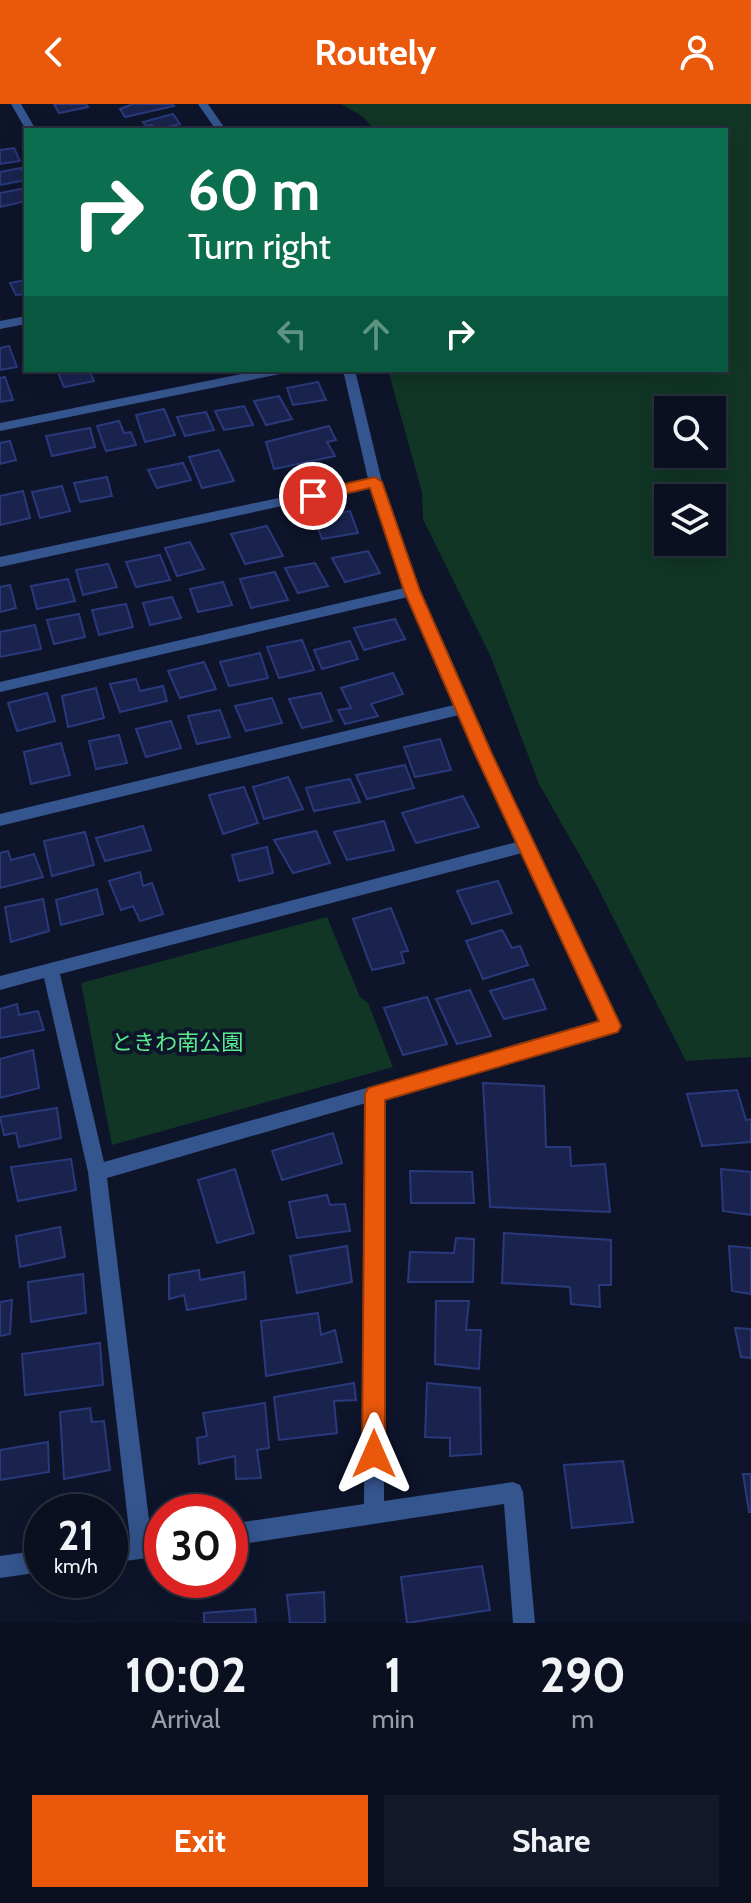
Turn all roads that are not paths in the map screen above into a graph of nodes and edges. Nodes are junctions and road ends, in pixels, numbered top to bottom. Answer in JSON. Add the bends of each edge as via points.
{"nodes":[{"id":1,"x":16,"y":104,"type":"edge"},
{"id":2,"x":203,"y":104,"type":"edge"},
{"id":3,"x":30,"y":128,"type":"edge"},
{"id":4,"x":220,"y":128,"type":"edge"},
{"id":5,"x":24,"y":320,"type":"edge"},
{"id":6,"x":0,"y":325,"type":"edge"},
{"id":7,"x":270,"y":372,"type":"edge"},
{"id":8,"x":349,"y":372,"type":"edge"},
{"id":9,"x":0,"y":427,"type":"edge"},
{"id":10,"x":375,"y":482,"type":"junction"},
{"id":11,"x":0,"y":562,"type":"edge"},
{"id":12,"x":412,"y":591,"type":"junction"},
{"id":13,"x":0,"y":687,"type":"edge"},
{"id":14,"x":465,"y":708,"type":"junction"},
{"id":15,"x":0,"y":820,"type":"edge"},
{"id":16,"x":526,"y":846,"type":"junction"},
{"id":17,"x":51,"y":970,"type":"junction"},
{"id":18,"x":0,"y":983,"type":"edge"},
{"id":19,"x":375,"y":1094,"type":"junction"},
{"id":20,"x":97,"y":1172,"type":"junction"},
{"id":21,"x":144,"y":1494,"type":"edge"},
{"id":22,"x":374,"y":1514,"type":"junction"},
{"id":23,"x":248,"y":1532,"type":"edge"},
{"id":24,"x":24,"y":1564,"type":"edge"},
{"id":25,"x":0,"y":1567,"type":"edge"},
{"id":26,"x":524,"y":1623,"type":"edge"}],
"edges":[{"from":1,"to":3,"type":"street"},
{"from":2,"to":4,"type":"street"},
{"from":5,"to":6,"type":"street"},
{"from":7,"to":9,"type":"street"},
{"from":8,"to":10,"type":"street"},
{"from":10,"to":11,"type":"street"},
{"from":10,"to":12,"type":"street"},
{"from":12,"to":13,"type":"street"},
{"from":12,"to":14,"type":"street"},
{"from":14,"to":15,"type":"street"},
{"from":14,"to":16,"type":"street"},
{"from":16,"to":17,"type":"street"},
{"from":16,"to":19,"type":"street","via":[[611,1026]]},
{"from":17,"to":18,"type":"street"},
{"from":17,"to":20,"type":"street"},
{"from":19,"to":20,"type":"street"},
{"from":19,"to":22,"type":"street"},
{"from":20,"to":21,"type":"street"},
{"from":22,"to":23,"type":"street"},
{"from":22,"to":26,"type":"street","via":[[513,1492]]},
{"from":24,"to":25,"type":"street"}]}
